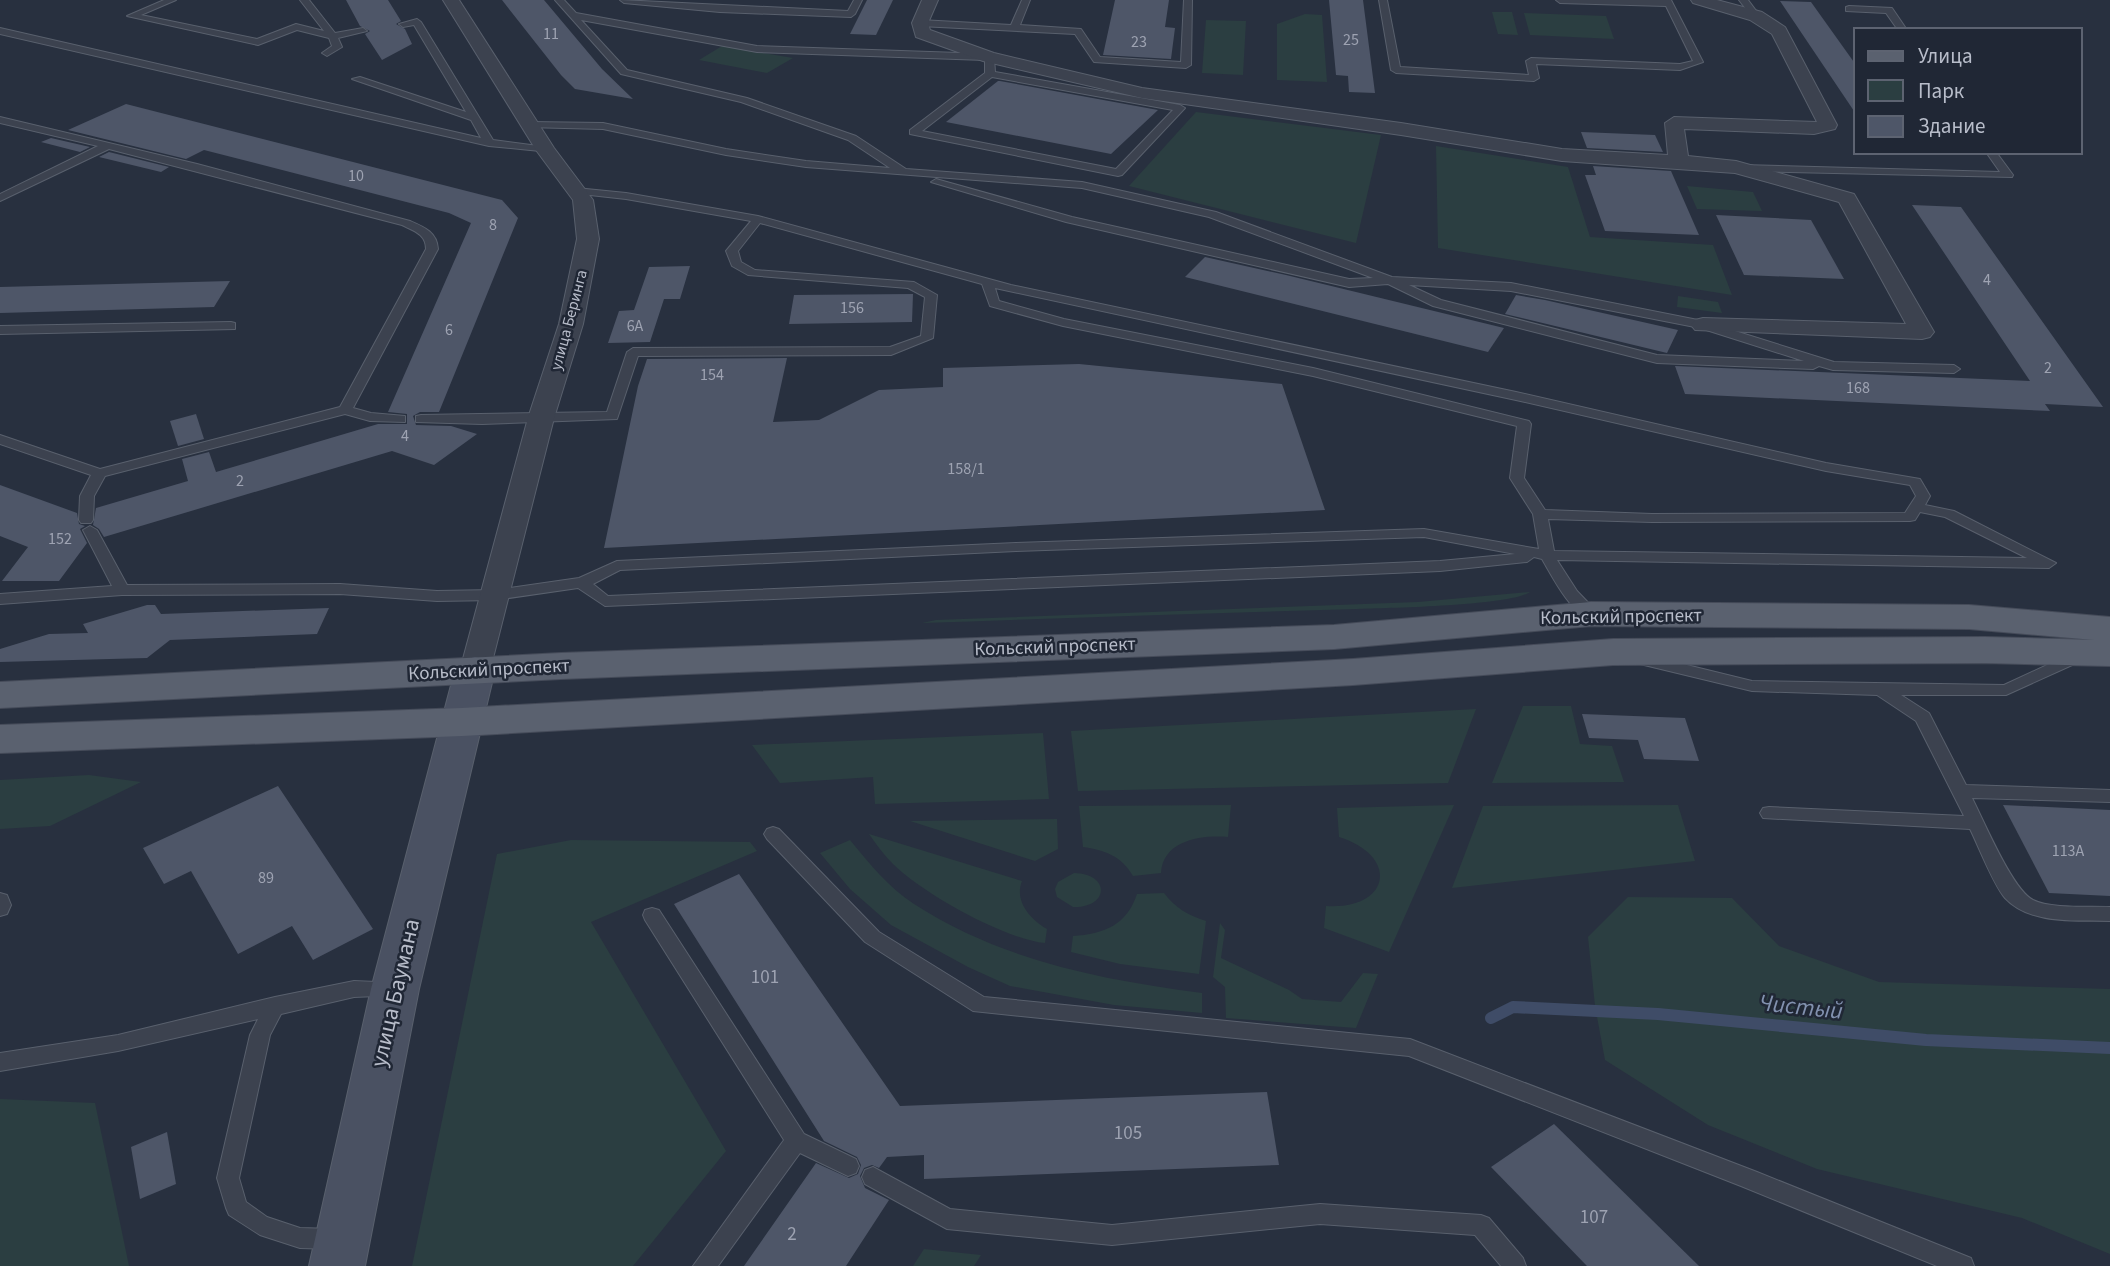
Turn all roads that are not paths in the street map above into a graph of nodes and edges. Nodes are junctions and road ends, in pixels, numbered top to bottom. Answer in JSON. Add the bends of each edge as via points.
{"nodes":[{"id":1,"x":172,"y":0,"type":"edge"},
{"id":2,"x":303,"y":0,"type":"edge"},
{"id":3,"x":450,"y":0,"type":"edge"},
{"id":4,"x":559,"y":0,"type":"edge"},
{"id":5,"x":624,"y":0,"type":"edge"},
{"id":6,"x":858,"y":0,"type":"edge"},
{"id":7,"x":930,"y":0,"type":"edge"},
{"id":8,"x":1026,"y":0,"type":"edge"},
{"id":9,"x":1188,"y":0,"type":"edge"},
{"id":10,"x":1383,"y":0,"type":"edge"},
{"id":11,"x":1560,"y":0,"type":"edge"},
{"id":12,"x":1699,"y":0,"type":"edge"},
{"id":13,"x":1743,"y":0,"type":"edge"},
{"id":14,"x":1668,"y":2,"type":"edge"},
{"id":15,"x":1849,"y":9,"type":"dead end"},
{"id":16,"x":571,"y":15,"type":"junction"},
{"id":17,"x":1756,"y":16,"type":"junction"},
{"id":18,"x":920,"y":23,"type":"junction"},
{"id":19,"x":402,"y":24,"type":"dead end"},
{"id":20,"x":1014,"y":28,"type":"junction"},
{"id":21,"x":1902,"y":28,"type":"edge"},
{"id":22,"x":0,"y":31,"type":"edge"},
{"id":23,"x":363,"y":31,"type":"dead end"},
{"id":24,"x":333,"y":36,"type":"junction"},
{"id":25,"x":327,"y":54,"type":"dead end"},
{"id":26,"x":989,"y":65,"type":"junction"},
{"id":27,"x":357,"y":79,"type":"dead end"},
{"id":28,"x":476,"y":119,"type":"junction"},
{"id":29,"x":0,"y":120,"type":"edge"},
{"id":30,"x":530,"y":125,"type":"junction"},
{"id":31,"x":489,"y":143,"type":"junction"},
{"id":32,"x":107,"y":146,"type":"junction"},
{"id":33,"x":546,"y":150,"type":"junction"},
{"id":34,"x":1992,"y":154,"type":"edge"},
{"id":35,"x":1679,"y":161,"type":"junction"},
{"id":36,"x":1736,"y":167,"type":"junction"},
{"id":37,"x":903,"y":172,"type":"junction"},
{"id":38,"x":576,"y":191,"type":"junction"},
{"id":39,"x":0,"y":198,"type":"edge"},
{"id":40,"x":758,"y":219,"type":"junction"},
{"id":41,"x":1390,"y":280,"type":"junction"},
{"id":42,"x":988,"y":284,"type":"junction"},
{"id":43,"x":1703,"y":325,"type":"junction"},
{"id":44,"x":231,"y":326,"type":"dead end"},
{"id":45,"x":0,"y":330,"type":"edge"},
{"id":46,"x":1833,"y":366,"type":"junction"},
{"id":47,"x":1954,"y":369,"type":"dead end"},
{"id":48,"x":345,"y":410,"type":"junction"},
{"id":49,"x":541,"y":418,"type":"junction"},
{"id":50,"x":400,"y":419,"type":"dead end"},
{"id":51,"x":421,"y":419,"type":"dead end"},
{"id":52,"x":0,"y":439,"type":"edge"},
{"id":53,"x":99,"y":473,"type":"junction"},
{"id":54,"x":1916,"y":507,"type":"junction"},
{"id":55,"x":1541,"y":514,"type":"junction"},
{"id":56,"x":1546,"y":555,"type":"junction"},
{"id":57,"x":582,"y":583,"type":"junction"},
{"id":58,"x":122,"y":590,"type":"junction"},
{"id":59,"x":495,"y":595,"type":"junction"},
{"id":60,"x":0,"y":598,"type":"edge"},
{"id":61,"x":1591,"y":614,"type":"junction"},
{"id":62,"x":1977,"y":634,"type":"junction"},
{"id":63,"x":2101,"y":645,"type":"edge"},
{"id":64,"x":1613,"y":652,"type":"junction"},
{"id":65,"x":475,"y":670,"type":"junction"},
{"id":66,"x":1880,"y":690,"type":"junction"},
{"id":67,"x":1930,"y":690,"type":"junction"},
{"id":68,"x":0,"y":695,"type":"edge"},
{"id":69,"x":1923,"y":717,"type":"junction"},
{"id":70,"x":462,"y":722,"type":"junction"},
{"id":71,"x":0,"y":739,"type":"edge"},
{"id":72,"x":1962,"y":791,"type":"junction"},
{"id":73,"x":2110,"y":796,"type":"edge"},
{"id":74,"x":1769,"y":813,"type":"dead end"},
{"id":75,"x":1978,"y":823,"type":"junction"},
{"id":76,"x":773,"y":834,"type":"dead end"},
{"id":77,"x":0,"y":901,"type":"edge"},
{"id":78,"x":0,"y":909,"type":"edge"},
{"id":79,"x":2110,"y":914,"type":"edge"},
{"id":80,"x":652,"y":915,"type":"dead end"},
{"id":81,"x":395,"y":989,"type":"junction"},
{"id":82,"x":275,"y":1005,"type":"junction"},
{"id":83,"x":0,"y":1062,"type":"edge"},
{"id":84,"x":796,"y":1141,"type":"junction"},
{"id":85,"x":848,"y":1166,"type":"dead end"},
{"id":86,"x":873,"y":1177,"type":"dead end"},
{"id":87,"x":339,"y":1253,"type":"edge"},
{"id":88,"x":705,"y":1266,"type":"edge"},
{"id":89,"x":1515,"y":1266,"type":"edge"},
{"id":90,"x":1963,"y":1266,"type":"edge"}],
"edges":[{"from":1,"to":24,"type":"lane","via":[[131,16],[258,41],[296,27]]},
{"from":2,"to":24,"type":"lane"},
{"from":3,"to":30,"type":"street","name":"улица Беринга"},
{"from":4,"to":16,"type":"lane"},
{"from":5,"to":6,"type":"lane","via":[[851,14]]},
{"from":7,"to":18,"type":"street"},
{"from":8,"to":20,"type":"lane"},
{"from":9,"to":20,"type":"lane","via":[[1186,65],[1097,60],[1078,32]]},
{"from":10,"to":14,"type":"lane","via":[[1396,70],[1534,78],[1531,61],[1680,67],[1698,62]]},
{"from":11,"to":14,"type":"lane"},
{"from":12,"to":17,"type":"street"},
{"from":13,"to":17,"type":"lane"},
{"from":15,"to":21,"type":"lane","via":[[1889,10]]},
{"from":16,"to":26,"type":"lane","via":[[757,49]]},
{"from":16,"to":37,"type":"lane","via":[[624,72],[744,100],[852,138]]},
{"from":17,"to":35,"type":"street","via":[[1779,31],[1828,125],[1674,123]]},
{"from":18,"to":20,"type":"lane"},
{"from":18,"to":26,"type":"street","via":[[922,33]]},
{"from":19,"to":28,"type":"lane","via":[[417,22]]},
{"from":22,"to":31,"type":"lane"},
{"from":23,"to":24,"type":"lane"},
{"from":24,"to":25,"type":"lane","via":[[337,47]]},
{"from":26,"to":26,"type":"lane","via":[[914,132],[1118,173],[1180,108]]},
{"from":26,"to":35,"type":"street","via":[[1154,95],[1562,155]]},
{"from":27,"to":28,"type":"lane"},
{"from":28,"to":31,"type":"lane"},
{"from":29,"to":32,"type":"lane"},
{"from":30,"to":33,"type":"street","name":"улица Беринга"},
{"from":30,"to":37,"type":"lane","via":[[603,125],[726,152]]},
{"from":31,"to":33,"type":"lane"},
{"from":32,"to":39,"type":"lane"},
{"from":32,"to":48,"type":"lane","via":[[406,223],[430,237],[432,249]]},
{"from":33,"to":38,"type":"street","name":"улица Беринга"},
{"from":34,"to":36,"type":"lane","via":[[2008,175]]},
{"from":35,"to":36,"type":"street"},
{"from":36,"to":43,"type":"street","via":[[1847,198],[1922,332]]},
{"from":37,"to":41,"type":"lane","via":[[1070,220],[1349,283]]},
{"from":37,"to":41,"type":"lane","via":[[1082,185],[1186,208]]},
{"from":38,"to":40,"type":"lane"},
{"from":38,"to":49,"type":"street","name":"улица Беринга","via":[[587,215],[588,239],[571,324]]},
{"from":40,"to":42,"type":"lane"},
{"from":40,"to":49,"type":"lane","via":[[732,251],[736,264],[752,273],[910,285],[931,295],[927,338],[891,351],[634,352],[612,416]]},
{"from":41,"to":43,"type":"lane","via":[[1511,287]]},
{"from":41,"to":46,"type":"lane","via":[[1437,303],[1657,359]]},
{"from":42,"to":54,"type":"lane","via":[[1826,467],[1915,482],[1923,496]]},
{"from":42,"to":55,"type":"lane","via":[[994,303],[1063,323],[1313,372],[1524,424],[1517,478]]},
{"from":43,"to":46,"type":"lane"},
{"from":44,"to":45,"type":"lane"},
{"from":46,"to":47,"type":"lane"},
{"from":48,"to":50,"type":"lane"},
{"from":48,"to":53,"type":"lane"},
{"from":49,"to":51,"type":"lane"},
{"from":49,"to":59,"type":"street","name":"улица Беринга"},
{"from":52,"to":53,"type":"lane"},
{"from":53,"to":58,"type":"lane","via":[[87,496],[88,525]]},
{"from":54,"to":55,"type":"lane","via":[[1910,517]]},
{"from":54,"to":56,"type":"lane","via":[[1949,514],[2049,563]]},
{"from":55,"to":56,"type":"lane"},
{"from":56,"to":57,"type":"lane","via":[[1424,533],[617,566]]},
{"from":56,"to":57,"type":"lane","via":[[1426,567],[605,601]]},
{"from":56,"to":61,"type":"lane","via":[[1571,594]]},
{"from":57,"to":59,"type":"lane"},
{"from":58,"to":59,"type":"lane","via":[[340,589]]},
{"from":58,"to":60,"type":"lane"},
{"from":59,"to":65,"type":"street","name":"улица Беринга"},
{"from":61,"to":62,"type":"main road","name":"Кольский проспект"},
{"from":61,"to":65,"type":"main road","name":"Кольский проспект","via":[[1334,637]]},
{"from":62,"to":63,"type":"main road","name":"Кольский проспект"},
{"from":62,"to":64,"type":"main road","name":"Кольский проспект"},
{"from":63,"to":67,"type":"lane","via":[[2006,690]]},
{"from":64,"to":66,"type":"lane","via":[[1752,686]]},
{"from":64,"to":70,"type":"main road","name":"Кольский проспект","via":[[1353,672]]},
{"from":65,"to":68,"type":"main road","name":"Кольский проспект"},
{"from":65,"to":70,"type":"street","name":"улица Баумана"},
{"from":66,"to":67,"type":"lane"},
{"from":66,"to":69,"type":"lane"},
{"from":67,"to":69,"type":"lane"},
{"from":69,"to":72,"type":"lane"},
{"from":70,"to":71,"type":"main road","name":"Кольский проспект"},
{"from":70,"to":81,"type":"street","name":"улица Баумана"},
{"from":72,"to":73,"type":"lane"},
{"from":72,"to":75,"type":"lane"},
{"from":74,"to":75,"type":"lane"},
{"from":75,"to":79,"type":"lane","via":[[2011,892],[2028,906]]},
{"from":76,"to":90,"type":"lane","via":[[872,937],[980,1005],[1410,1048]]},
{"from":77,"to":78,"type":"lane"},
{"from":80,"to":84,"type":"lane"},
{"from":81,"to":82,"type":"lane","via":[[354,989]]},
{"from":81,"to":87,"type":"street","name":"улица Баумана"},
{"from":82,"to":83,"type":"lane","via":[[118,1043]]},
{"from":82,"to":87,"type":"lane","via":[[260,1034],[228,1178],[237,1208],[260,1225]]},
{"from":84,"to":85,"type":"lane"},
{"from":84,"to":88,"type":"lane"},
{"from":86,"to":89,"type":"lane","via":[[947,1219],[1112,1235],[1320,1214],[1481,1225]]}]}
